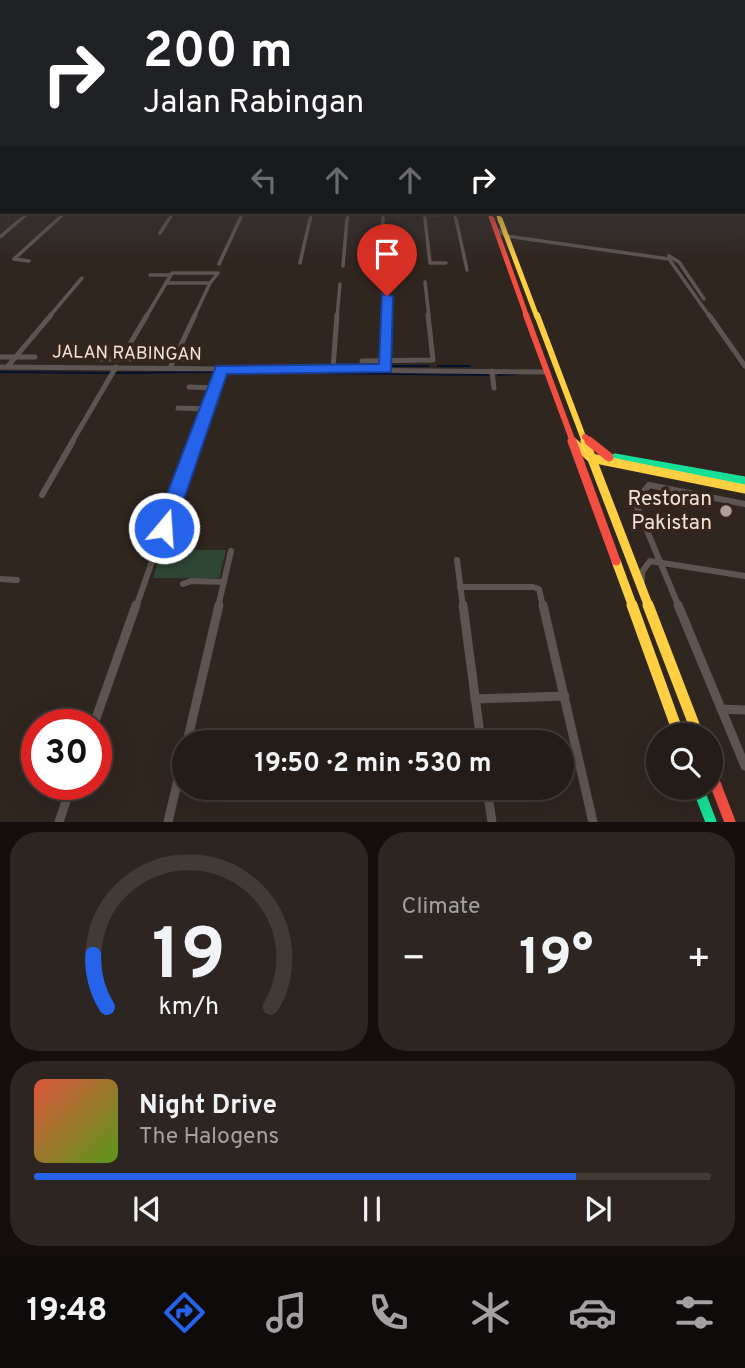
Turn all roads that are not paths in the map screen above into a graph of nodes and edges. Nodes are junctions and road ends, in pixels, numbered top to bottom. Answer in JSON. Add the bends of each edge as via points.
{"nodes":[{"id":1,"x":28,"y":214,"type":"edge"},
{"id":2,"x":64,"y":214,"type":"edge"},
{"id":3,"x":173,"y":214,"type":"edge"},
{"id":4,"x":243,"y":214,"type":"edge"},
{"id":5,"x":312,"y":214,"type":"edge"},
{"id":6,"x":348,"y":214,"type":"edge"},
{"id":7,"x":383,"y":214,"type":"edge"},
{"id":8,"x":424,"y":214,"type":"edge"},
{"id":9,"x":432,"y":214,"type":"edge"},
{"id":10,"x":454,"y":214,"type":"edge"},
{"id":11,"x":490,"y":214,"type":"edge"},
{"id":12,"x":497,"y":214,"type":"edge"},
{"id":13,"x":439,"y":215,"type":"dead end"},
{"id":14,"x":499,"y":227,"type":"junction"},
{"id":15,"x":160,"y":233,"type":"dead end"},
{"id":16,"x":0,"y":237,"type":"edge"},
{"id":17,"x":504,"y":237,"type":"junction"},
{"id":18,"x":523,"y":237,"type":"junction"},
{"id":19,"x":509,"y":247,"type":"junction"},
{"id":20,"x":29,"y":261,"type":"dead end"},
{"id":21,"x":300,"y":262,"type":"dead end"},
{"id":22,"x":446,"y":263,"type":"dead end"},
{"id":23,"x":219,"y":264,"type":"dead end"},
{"id":24,"x":391,"y":264,"type":"dead end"},
{"id":25,"x":343,"y":265,"type":"dead end"},
{"id":26,"x":467,"y":270,"type":"dead end"},
{"id":27,"x":150,"y":275,"type":"dead end"},
{"id":28,"x":170,"y":275,"type":"junction"},
{"id":29,"x":82,"y":278,"type":"dead end"},
{"id":30,"x":386,"y":279,"type":"dead end"},
{"id":31,"x":425,"y":282,"type":"dead end"},
{"id":32,"x":166,"y":283,"type":"junction"},
{"id":33,"x":210,"y":283,"type":"junction"},
{"id":34,"x":340,"y":284,"type":"dead end"},
{"id":35,"x":0,"y":357,"type":"edge"},
{"id":36,"x":15,"y":357,"type":"junction"},
{"id":37,"x":35,"y":357,"type":"dead end"},
{"id":38,"x":97,"y":359,"type":"dead end"},
{"id":39,"x":121,"y":359,"type":"junction"},
{"id":40,"x":173,"y":359,"type":"junction"},
{"id":41,"x":195,"y":359,"type":"dead end"},
{"id":42,"x":745,"y":360,"type":"edge"},
{"id":43,"x":362,"y":361,"type":"dead end"},
{"id":44,"x":386,"y":361,"type":"junction"},
{"id":45,"x":745,"y":366,"type":"edge"},
{"id":46,"x":0,"y":367,"type":"edge"},
{"id":47,"x":7,"y":367,"type":"junction"},
{"id":48,"x":170,"y":368,"type":"junction"},
{"id":49,"x":332,"y":368,"type":"junction"},
{"id":50,"x":221,"y":369,"type":"junction"},
{"id":51,"x":386,"y":369,"type":"junction"},
{"id":52,"x":114,"y":371,"type":"junction"},
{"id":53,"x":492,"y":371,"type":"junction"},
{"id":54,"x":547,"y":372,"type":"junction"},
{"id":55,"x":188,"y":387,"type":"dead end"},
{"id":56,"x":494,"y":387,"type":"dead end"},
{"id":57,"x":214,"y":388,"type":"junction"},
{"id":58,"x":178,"y":408,"type":"dead end"},
{"id":59,"x":205,"y":409,"type":"junction"},
{"id":60,"x":582,"y":435,"type":"junction"},
{"id":61,"x":571,"y":439,"type":"junction"},
{"id":62,"x":589,"y":457,"type":"junction"},
{"id":63,"x":609,"y":459,"type":"junction"},
{"id":64,"x":584,"y":477,"type":"junction"},
{"id":65,"x":745,"y":481,"type":"edge"},
{"id":66,"x":601,"y":484,"type":"junction"},
{"id":67,"x":745,"y":489,"type":"edge"},
{"id":68,"x":41,"y":495,"type":"dead end"},
{"id":69,"x":745,"y":504,"type":"edge"},
{"id":70,"x":164,"y":528,"type":"dead end"},
{"id":71,"x":230,"y":551,"type":"dead end"},
{"id":72,"x":155,"y":553,"type":"dead end"},
{"id":73,"x":457,"y":560,"type":"dead end"},
{"id":74,"x":660,"y":561,"type":"junction"},
{"id":75,"x":745,"y":576,"type":"edge"},
{"id":76,"x":0,"y":579,"type":"edge"},
{"id":77,"x":17,"y":580,"type":"dead end"},
{"id":78,"x":223,"y":582,"type":"junction"},
{"id":79,"x":183,"y":584,"type":"dead end"},
{"id":80,"x":642,"y":586,"type":"junction"},
{"id":81,"x":460,"y":587,"type":"junction"},
{"id":82,"x":565,"y":696,"type":"junction"},
{"id":83,"x":475,"y":699,"type":"junction"},
{"id":84,"x":99,"y":709,"type":"edge"},
{"id":85,"x":721,"y":709,"type":"junction"},
{"id":86,"x":745,"y":710,"type":"edge"},
{"id":87,"x":675,"y":723,"type":"edge"},
{"id":88,"x":693,"y":723,"type":"edge"},
{"id":89,"x":190,"y":730,"type":"edge"},
{"id":90,"x":479,"y":730,"type":"edge"},
{"id":91,"x":745,"y":766,"type":"edge"},
{"id":92,"x":67,"y":800,"type":"edge"},
{"id":93,"x":173,"y":800,"type":"edge"},
{"id":94,"x":489,"y":800,"type":"edge"},
{"id":95,"x":703,"y":800,"type":"edge"},
{"id":96,"x":722,"y":800,"type":"edge"},
{"id":97,"x":59,"y":822,"type":"edge"},
{"id":98,"x":168,"y":822,"type":"edge"},
{"id":99,"x":492,"y":822,"type":"edge"},
{"id":100,"x":593,"y":822,"type":"edge"},
{"id":101,"x":711,"y":822,"type":"edge"},
{"id":102,"x":730,"y":822,"type":"edge"}],
"edges":[{"from":1,"to":16,"type":"street"},
{"from":2,"to":20,"type":"street","via":[[13,260]]},
{"from":3,"to":15,"type":"street"},
{"from":4,"to":23,"type":"street"},
{"from":5,"to":21,"type":"street"},
{"from":6,"to":25,"type":"street"},
{"from":7,"to":24,"type":"street","via":[[381,259],[383,264]]},
{"from":8,"to":22,"type":"street","via":[[430,263]]},
{"from":9,"to":13,"type":"street"},
{"from":10,"to":26,"type":"street"},
{"from":11,"to":14,"type":"street"},
{"from":12,"to":14,"type":"street"},
{"from":14,"to":17,"type":"street"},
{"from":14,"to":18,"type":"street"},
{"from":17,"to":18,"type":"street"},
{"from":17,"to":19,"type":"street"},
{"from":17,"to":54,"type":"street"},
{"from":18,"to":19,"type":"street","via":[[511,241]]},
{"from":18,"to":42,"type":"street","via":[[676,258]]},
{"from":18,"to":45,"type":"street","via":[[669,259]]},
{"from":19,"to":60,"type":"street"},
{"from":27,"to":28,"type":"street"},
{"from":28,"to":32,"type":"street"},
{"from":28,"to":33,"type":"street","via":[[218,273]]},
{"from":29,"to":36,"type":"street"},
{"from":30,"to":44,"type":"street"},
{"from":31,"to":44,"type":"street","via":[[433,360]]},
{"from":32,"to":33,"type":"street"},
{"from":32,"to":39,"type":"street"},
{"from":33,"to":40,"type":"street"},
{"from":34,"to":49,"type":"street"},
{"from":35,"to":36,"type":"street"},
{"from":36,"to":37,"type":"street"},
{"from":36,"to":47,"type":"street"},
{"from":38,"to":39,"type":"street"},
{"from":39,"to":40,"type":"street"},
{"from":40,"to":41,"type":"street"},
{"from":40,"to":48,"type":"street"},
{"from":43,"to":44,"type":"street"},
{"from":44,"to":51,"type":"street"},
{"from":46,"to":47,"type":"street","name":"JALAN RABINGAN"},
{"from":47,"to":52,"type":"street","name":"JALAN RABINGAN"},
{"from":48,"to":50,"type":"street","name":"JALAN RABINGAN"},
{"from":48,"to":52,"type":"street","name":"JALAN RABINGAN"},
{"from":49,"to":50,"type":"street","name":"JALAN RABINGAN"},
{"from":49,"to":51,"type":"street","name":"JALAN RABINGAN"},
{"from":50,"to":57,"type":"street"},
{"from":51,"to":53,"type":"street","name":"JALAN RABINGAN"},
{"from":52,"to":68,"type":"street"},
{"from":53,"to":54,"type":"street","name":"JALAN RABINGAN"},
{"from":53,"to":56,"type":"street"},
{"from":54,"to":61,"type":"street"},
{"from":55,"to":57,"type":"street"},
{"from":57,"to":59,"type":"street"},
{"from":58,"to":59,"type":"street"},
{"from":59,"to":70,"type":"street"},
{"from":60,"to":62,"type":"street"},
{"from":60,"to":63,"type":"street"},
{"from":61,"to":62,"type":"street"},
{"from":61,"to":64,"type":"street"},
{"from":62,"to":63,"type":"street"},
{"from":62,"to":64,"type":"street"},
{"from":62,"to":66,"type":"street"},
{"from":63,"to":65,"type":"street"},
{"from":63,"to":66,"type":"street"},
{"from":63,"to":67,"type":"street"},
{"from":64,"to":87,"type":"street"},
{"from":66,"to":80,"type":"street"},
{"from":69,"to":74,"type":"street","via":[[649,485],[635,502]]},
{"from":71,"to":78,"type":"street"},
{"from":72,"to":84,"type":"street"},
{"from":73,"to":81,"type":"street"},
{"from":74,"to":75,"type":"street"},
{"from":74,"to":80,"type":"street","via":[[650,561],[642,572]]},
{"from":74,"to":85,"type":"street"},
{"from":76,"to":77,"type":"street"},
{"from":78,"to":79,"type":"street"},
{"from":78,"to":89,"type":"street"},
{"from":80,"to":88,"type":"street"},
{"from":81,"to":82,"type":"street","via":[[539,589]]},
{"from":81,"to":83,"type":"street"},
{"from":82,"to":83,"type":"street"},
{"from":82,"to":100,"type":"street"},
{"from":83,"to":90,"type":"street"},
{"from":85,"to":86,"type":"street"},
{"from":85,"to":91,"type":"street"},
{"from":92,"to":97,"type":"street"},
{"from":93,"to":98,"type":"street"},
{"from":94,"to":99,"type":"street"},
{"from":95,"to":101,"type":"street"},
{"from":96,"to":102,"type":"street"}]}
